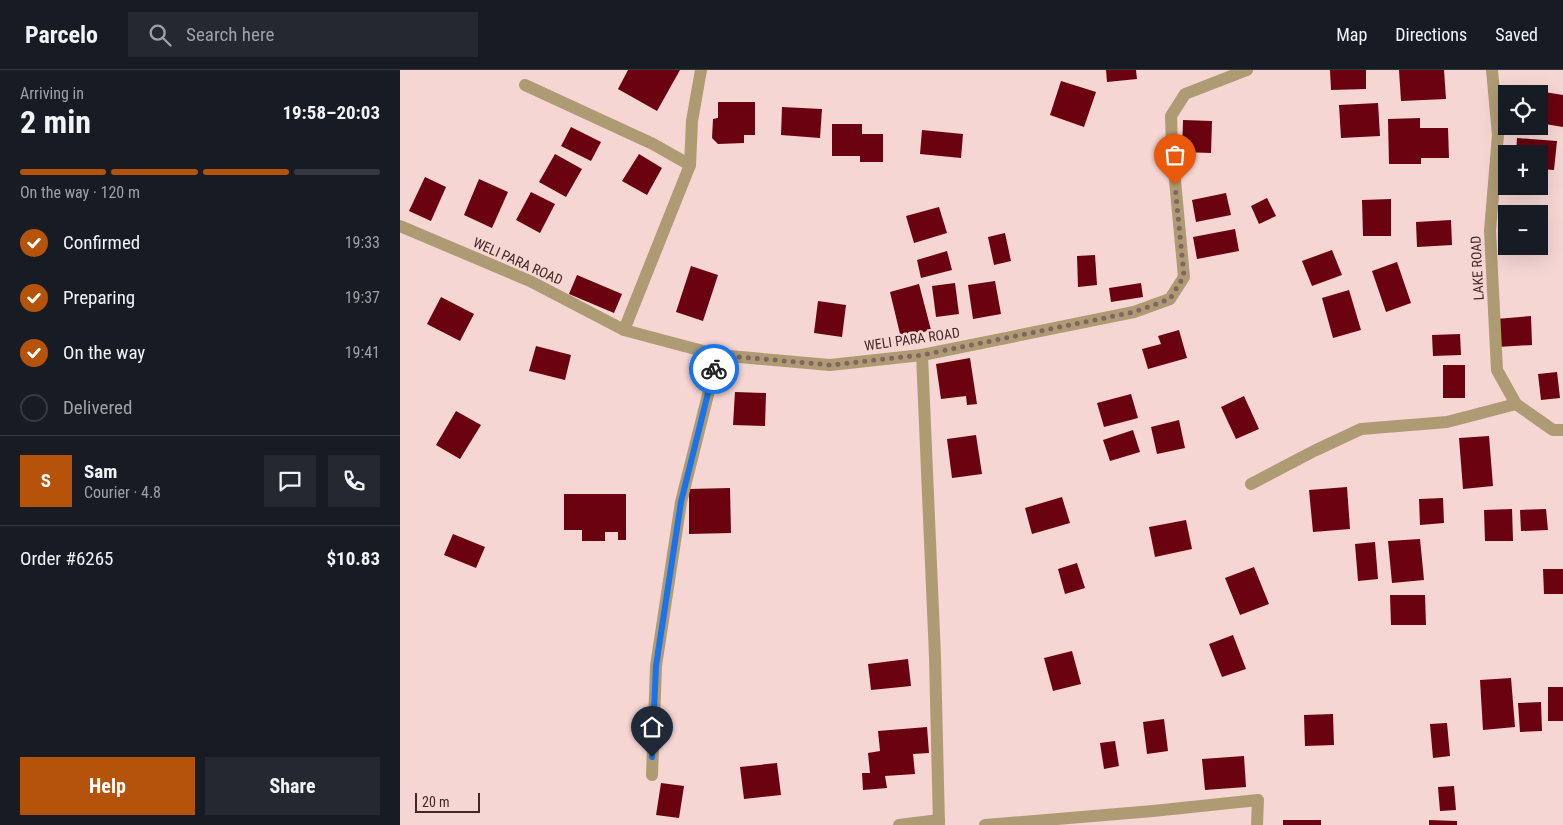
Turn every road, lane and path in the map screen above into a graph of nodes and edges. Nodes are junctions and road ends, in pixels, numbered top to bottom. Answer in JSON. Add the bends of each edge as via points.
{"nodes":[{"id":1,"x":701,"y":70,"type":"edge"},
{"id":2,"x":1247,"y":70,"type":"edge"},
{"id":3,"x":1492,"y":70,"type":"edge"},
{"id":4,"x":526,"y":85,"type":"dead end"},
{"id":5,"x":690,"y":165,"type":"junction"},
{"id":6,"x":400,"y":226,"type":"edge"},
{"id":7,"x":624,"y":330,"type":"junction"},
{"id":8,"x":718,"y":355,"type":"junction"},
{"id":9,"x":922,"y":355,"type":"junction"},
{"id":10,"x":1516,"y":404,"type":"junction"},
{"id":11,"x":1563,"y":430,"type":"edge"},
{"id":12,"x":1251,"y":484,"type":"dead end"},
{"id":13,"x":652,"y":775,"type":"dead end"},
{"id":14,"x":1153,"y":812,"type":"junction"},
{"id":15,"x":939,"y":823,"type":"edge"},
{"id":16,"x":899,"y":825,"type":"edge"},
{"id":17,"x":985,"y":825,"type":"edge"},
{"id":18,"x":1152,"y":825,"type":"edge"},
{"id":19,"x":1257,"y":825,"type":"edge"}],
"edges":[{"from":1,"to":5,"type":"street","via":[[692,121]]},
{"from":2,"to":9,"type":"street","name":"WELI PARA ROAD","via":[[1185,94],[1171,116],[1184,276],[1170,299],[1134,312]]},
{"from":3,"to":10,"type":"street","name":"LAKE ROAD","via":[[1498,135],[1490,231],[1497,370]]},
{"from":4,"to":5,"type":"street","via":[[653,144]]},
{"from":5,"to":7,"type":"street"},
{"from":6,"to":7,"type":"street","name":"WELI PARA ROAD","via":[[530,281]]},
{"from":7,"to":8,"type":"street","name":"WELI PARA ROAD"},
{"from":8,"to":9,"type":"street","name":"WELI PARA ROAD","via":[[830,365]]},
{"from":8,"to":13,"type":"street","via":[[681,502],[656,666]]},
{"from":9,"to":15,"type":"street"},
{"from":10,"to":11,"type":"street","name":"LAKE ROAD","via":[[1553,430]]},
{"from":10,"to":12,"type":"street","via":[[1447,422],[1362,429]]},
{"from":14,"to":17,"type":"street"},
{"from":14,"to":18,"type":"street"},
{"from":14,"to":19,"type":"street","via":[[1258,800]]},
{"from":15,"to":16,"type":"street"}]}
